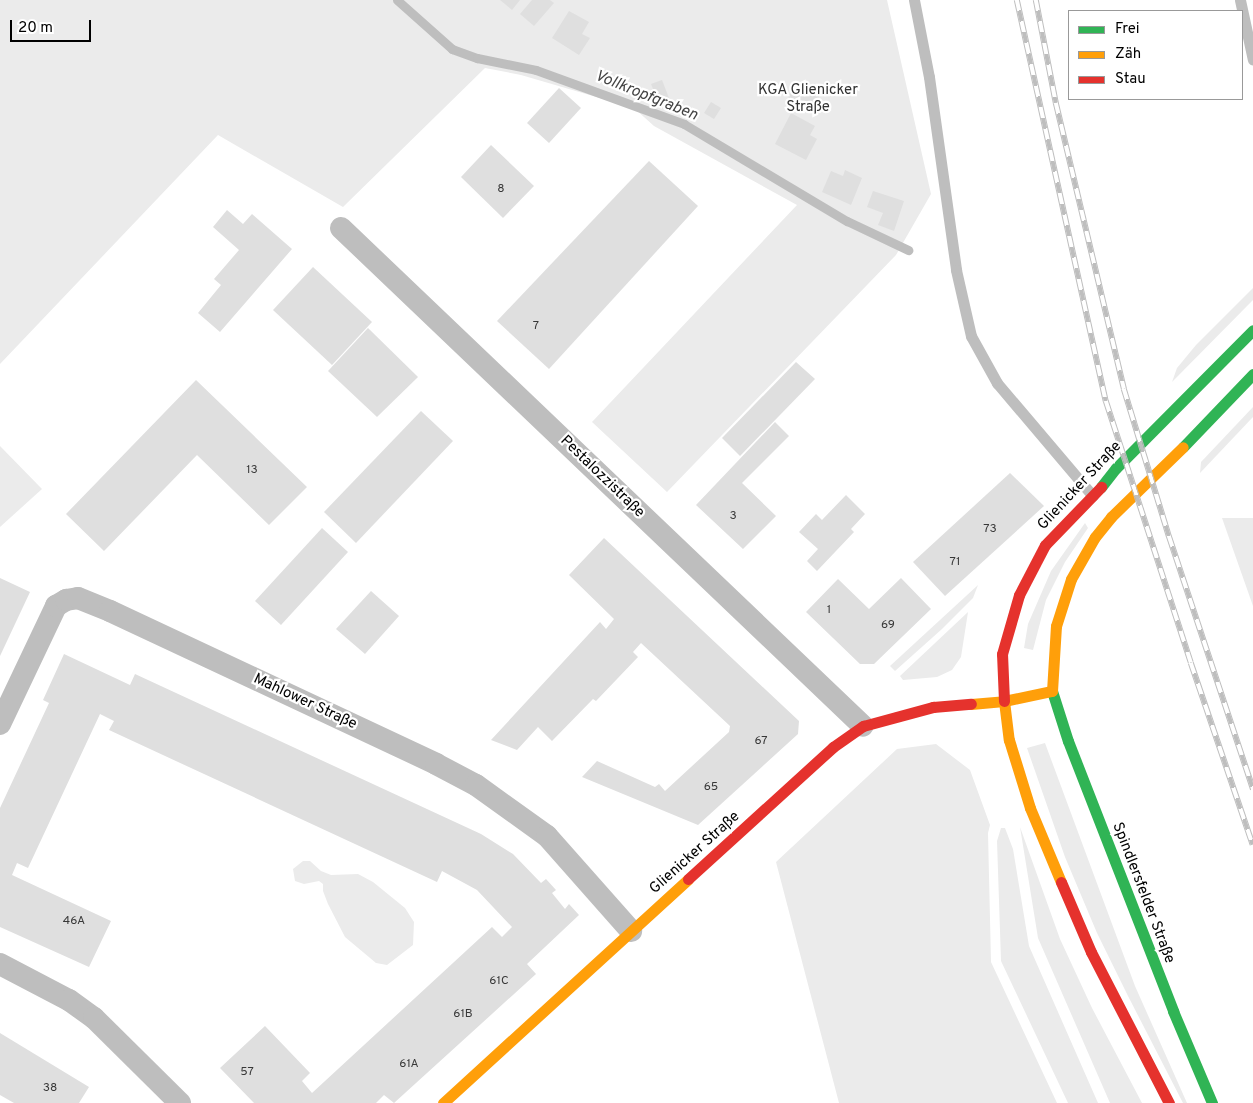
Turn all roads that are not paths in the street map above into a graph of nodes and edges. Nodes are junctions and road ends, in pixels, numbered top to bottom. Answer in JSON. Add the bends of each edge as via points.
{"nodes":[{"id":1,"x":914,"y":0,"type":"edge"},
{"id":2,"x":1243,"y":14,"type":"edge"},
{"id":3,"x":1253,"y":60,"type":"edge"},
{"id":4,"x":341,"y":228,"type":"dead end"},
{"id":5,"x":1253,"y":330,"type":"edge"},
{"id":6,"x":1253,"y":374,"type":"edge"},
{"id":7,"x":1093,"y":496,"type":"junction"},
{"id":8,"x":1111,"y":517,"type":"junction"},
{"id":9,"x":1052,"y":691,"type":"junction"},
{"id":10,"x":1004,"y":701,"type":"junction"},
{"id":11,"x":0,"y":724,"type":"edge"},
{"id":12,"x":863,"y":726,"type":"junction"},
{"id":13,"x":631,"y":930,"type":"junction"},
{"id":14,"x":0,"y":964,"type":"edge"},
{"id":15,"x":180,"y":1103,"type":"edge"},
{"id":16,"x":443,"y":1103,"type":"edge"},
{"id":17,"x":1169,"y":1103,"type":"edge"},
{"id":18,"x":1212,"y":1103,"type":"edge"}],
"edges":[{"from":1,"to":7,"type":"lane","via":[[929,77],[956,270],[971,336],[997,383]]},
{"from":2,"to":3,"type":"lane"},
{"from":4,"to":12,"type":"street","name":"Pestalozzistraße"},
{"from":5,"to":7,"type":"main road","name":"Glienicker Straße","via":[[1116,468]]},
{"from":6,"to":8,"type":"main road"},
{"from":7,"to":8,"type":"lane"},
{"from":7,"to":10,"type":"main road","name":"Glienicker Straße","via":[[1046,545],[1019,595],[1002,654]]},
{"from":8,"to":9,"type":"main road","via":[[1095,537],[1072,579],[1056,626]]},
{"from":9,"to":10,"type":"main road","name":"Glienicker Straße"},
{"from":9,"to":18,"type":"main road","name":"Spindlersfelder Straße","via":[[1173,1011]]},
{"from":10,"to":12,"type":"main road","name":"Glienicker Straße","via":[[934,707]]},
{"from":10,"to":17,"type":"main road","via":[[1009,740],[1030,808],[1091,952]]},
{"from":11,"to":13,"type":"street","name":"Mahlower Straße","via":[[56,606],[78,598],[476,785],[546,836]]},
{"from":12,"to":13,"type":"main road","name":"Glienicker Straße","via":[[833,747]]},
{"from":13,"to":16,"type":"main road","name":"Glienicker Straße"},
{"from":14,"to":15,"type":"street","via":[[69,1000],[94,1018]]}]}
